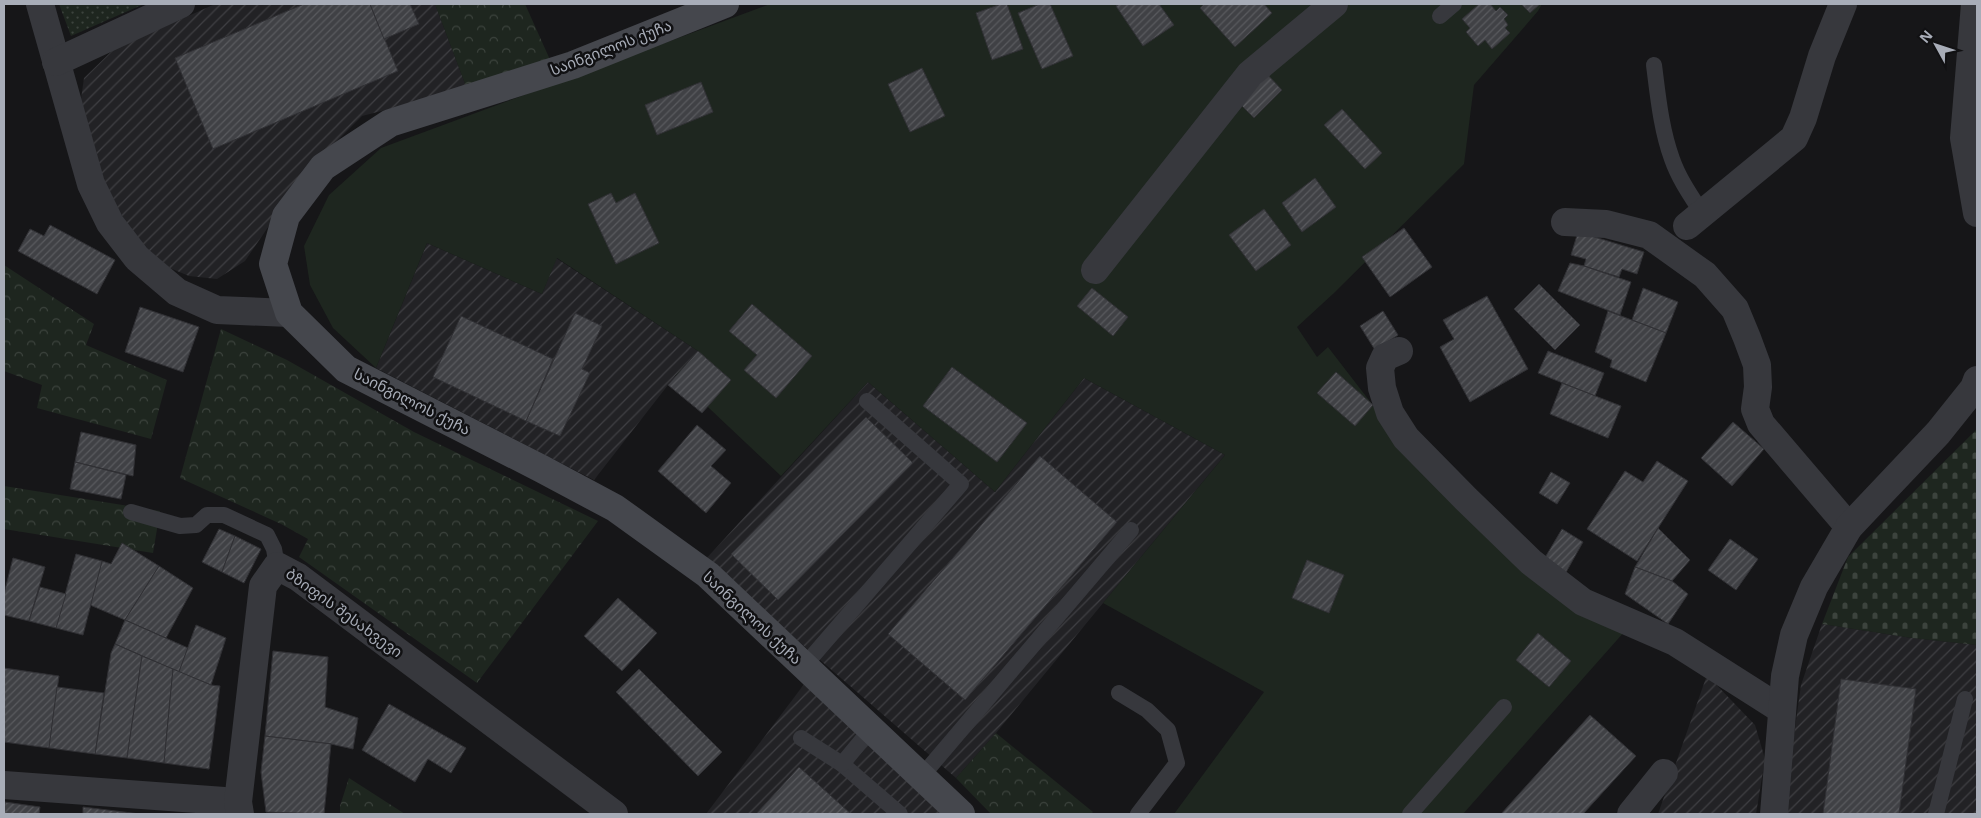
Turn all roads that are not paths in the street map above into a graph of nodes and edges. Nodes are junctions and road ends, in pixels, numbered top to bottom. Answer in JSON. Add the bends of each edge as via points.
{"nodes":[{"id":1,"x":40,"y":4,"type":"edge"},
{"id":2,"x":181,"y":4,"type":"edge"},
{"id":3,"x":725,"y":4,"type":"edge"},
{"id":4,"x":1334,"y":4,"type":"edge"},
{"id":5,"x":1454,"y":4,"type":"edge"},
{"id":6,"x":1843,"y":4,"type":"edge"},
{"id":7,"x":1975,"y":4,"type":"edge"},
{"id":8,"x":1440,"y":16,"type":"dead end"},
{"id":9,"x":56,"y":62,"type":"junction"},
{"id":10,"x":1654,"y":65,"type":"dead end"},
{"id":11,"x":1977,"y":213,"type":"edge"},
{"id":12,"x":1694,"y":220,"type":"joint"},
{"id":13,"x":1565,"y":222,"type":"dead end"},
{"id":14,"x":1095,"y":270,"type":"dead end"},
{"id":15,"x":289,"y":313,"type":"junction"},
{"id":16,"x":1399,"y":351,"type":"dead end"},
{"id":17,"x":1977,"y":380,"type":"edge"},
{"id":18,"x":867,"y":401,"type":"dead end"},
{"id":19,"x":131,"y":512,"type":"dead end"},
{"id":20,"x":1849,"y":527,"type":"junction"},
{"id":21,"x":1132,"y":530,"type":"dead end"},
{"id":22,"x":277,"y":566,"type":"junction"},
{"id":23,"x":804,"y":666,"type":"junction"},
{"id":24,"x":1120,"y":693,"type":"dead end"},
{"id":25,"x":1965,"y":698,"type":"dead end"},
{"id":26,"x":1504,"y":707,"type":"dead end"},
{"id":27,"x":1782,"y":710,"type":"junction"},
{"id":28,"x":871,"y":729,"type":"junction"},
{"id":29,"x":801,"y":738,"type":"dead end"},
{"id":30,"x":842,"y":764,"type":"junction"},
{"id":31,"x":1664,"y":773,"type":"dead end"},
{"id":32,"x":921,"y":777,"type":"junction"},
{"id":33,"x":4,"y":785,"type":"edge"},
{"id":34,"x":239,"y":808,"type":"edge"},
{"id":35,"x":614,"y":814,"type":"edge"},
{"id":36,"x":900,"y":814,"type":"edge"},
{"id":37,"x":961,"y":814,"type":"edge"},
{"id":38,"x":1138,"y":814,"type":"edge"},
{"id":39,"x":1410,"y":814,"type":"edge"},
{"id":40,"x":1631,"y":814,"type":"edge"},
{"id":41,"x":1774,"y":814,"type":"edge"},
{"id":42,"x":1936,"y":814,"type":"edge"}],
"edges":[{"from":1,"to":9,"type":"street"},
{"from":2,"to":9,"type":"street"},
{"from":3,"to":15,"type":"street","name":"საინგილოს ქუჩა","via":[[573,65],[390,122],[323,167],[286,216],[273,264]]},
{"from":4,"to":14,"type":"street","via":[[1250,74]]},
{"from":5,"to":8,"type":"lane"},
{"from":6,"to":12,"type":"street","via":[[1794,138]]},
{"from":7,"to":11,"type":"street","via":[[1964,138]]},
{"from":9,"to":15,"type":"street","via":[[91,184],[110,223],[137,258],[177,292],[217,310]]},
{"from":10,"to":12,"type":"lane","via":[[1663,126]]},
{"from":13,"to":20,"type":"street","via":[[1606,224],[1648,235],[1705,275],[1734,309],[1747,338],[1757,365],[1755,409],[1761,424]]},
{"from":15,"to":23,"type":"street","name":"საინგილოს ქუჩა","via":[[346,369],[615,508],[708,575]]},
{"from":16,"to":27,"type":"street","via":[[1385,357],[1380,368],[1390,412],[1406,438],[1530,562],[1583,602],[1675,642]]},
{"from":17,"to":20,"type":"street","via":[[1938,433]]},
{"from":18,"to":23,"type":"lane","via":[[961,484]]},
{"from":19,"to":22,"type":"lane","via":[[180,526],[196,525],[207,515],[224,515],[267,535]]},
{"from":20,"to":27,"type":"street","via":[[1814,587],[1794,636]]},
{"from":21,"to":32,"type":"lane"},
{"from":22,"to":34,"type":"street","name":"ბზიფის შესახვევი","via":[[263,586]]},
{"from":22,"to":35,"type":"street","name":"ბზიფის შესახვევი","via":[[298,577]]},
{"from":23,"to":28,"type":"street","name":"საინგილოს ქუჩა"},
{"from":24,"to":38,"type":"lane","via":[[1147,710],[1168,730],[1177,762]]},
{"from":25,"to":42,"type":"lane"},
{"from":26,"to":39,"type":"lane"},
{"from":27,"to":41,"type":"street"},
{"from":28,"to":30,"type":"lane"},
{"from":28,"to":32,"type":"street","name":"საინგილოს ქუჩა"},
{"from":29,"to":30,"type":"lane"},
{"from":30,"to":36,"type":"lane"},
{"from":31,"to":40,"type":"street"},
{"from":32,"to":37,"type":"street","name":"საინგილოს ქუჩა"},
{"from":33,"to":34,"type":"street"}]}
